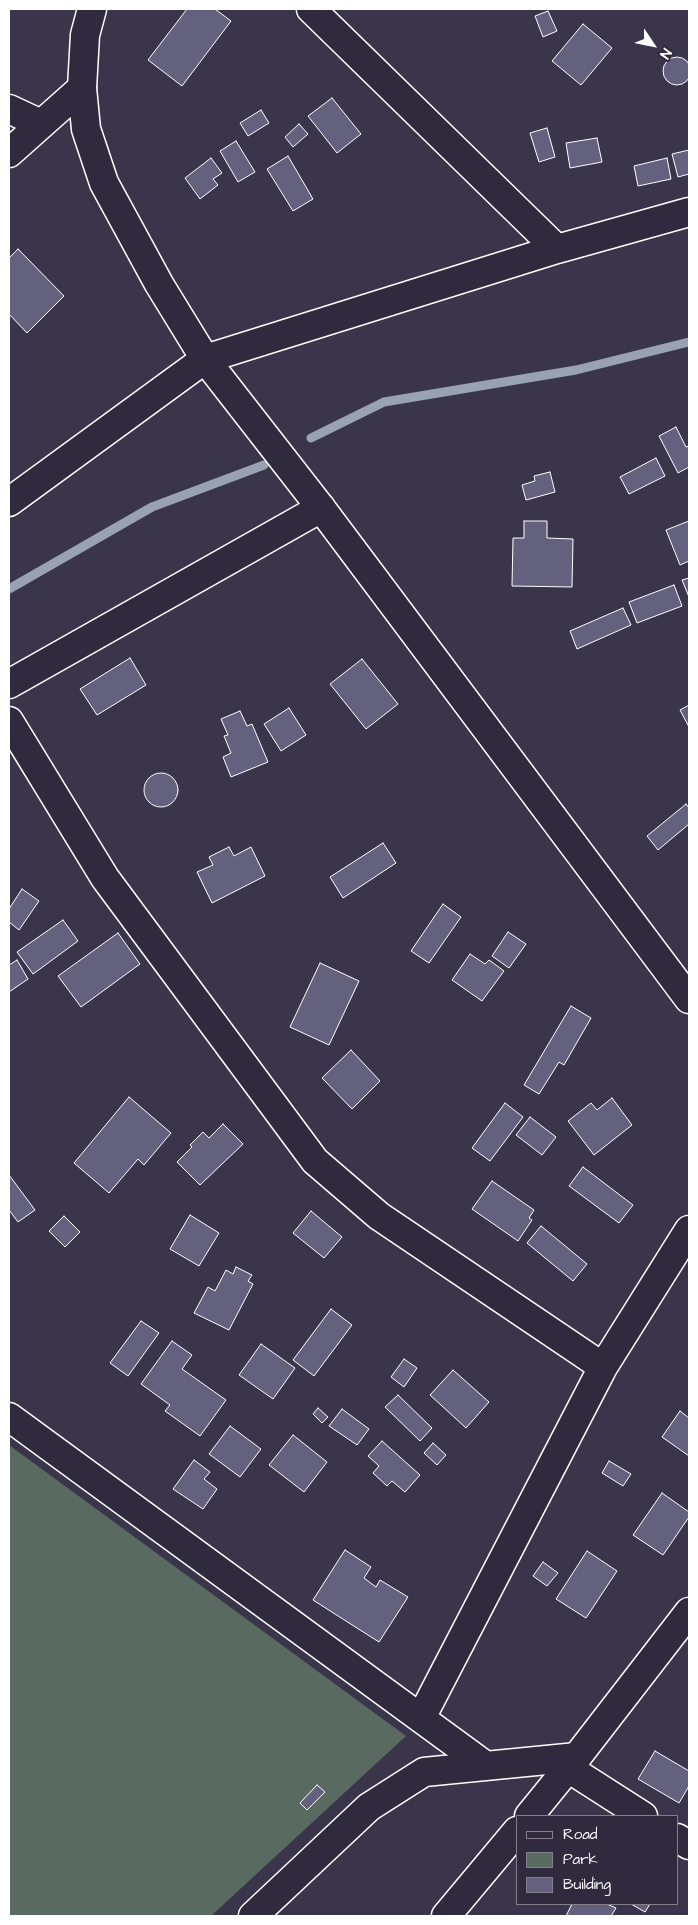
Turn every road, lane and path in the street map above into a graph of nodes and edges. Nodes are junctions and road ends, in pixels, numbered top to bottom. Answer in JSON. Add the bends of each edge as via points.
{"nodes":[{"id":1,"x":92,"y":9,"type":"edge"},
{"id":2,"x":311,"y":9,"type":"edge"},
{"id":3,"x":82,"y":88,"type":"junction"},
{"id":4,"x":9,"y":109,"type":"edge"},
{"id":5,"x":41,"y":124,"type":"junction"},
{"id":6,"x":9,"y":152,"type":"edge"},
{"id":7,"x":689,"y":212,"type":"edge"},
{"id":8,"x":557,"y":249,"type":"junction"},
{"id":9,"x":205,"y":360,"type":"junction"},
{"id":10,"x":9,"y":502,"type":"edge"},
{"id":11,"x":320,"y":508,"type":"junction"},
{"id":12,"x":9,"y":684,"type":"edge"},
{"id":13,"x":9,"y":720,"type":"edge"},
{"id":14,"x":689,"y":999,"type":"edge"},
{"id":15,"x":689,"y":1230,"type":"edge"},
{"id":16,"x":603,"y":1367,"type":"junction"},
{"id":17,"x":9,"y":1418,"type":"edge"},
{"id":18,"x":689,"y":1612,"type":"edge"},
{"id":19,"x":421,"y":1718,"type":"junction"},
{"id":20,"x":573,"y":1763,"type":"junction"},
{"id":21,"x":486,"y":1766,"type":"junction"},
{"id":22,"x":530,"y":1815,"type":"edge"},
{"id":23,"x":642,"y":1815,"type":"edge"},
{"id":24,"x":516,"y":1832,"type":"edge"},
{"id":25,"x":678,"y":1839,"type":"edge"},
{"id":26,"x":689,"y":1846,"type":"edge"},
{"id":27,"x":252,"y":1916,"type":"edge"},
{"id":28,"x":446,"y":1916,"type":"edge"}],
"edges":[{"from":1,"to":3,"type":"street","via":[[85,36]]},
{"from":2,"to":8,"type":"street"},
{"from":3,"to":5,"type":"street"},
{"from":3,"to":9,"type":"street","via":[[86,129],[104,183]]},
{"from":4,"to":5,"type":"street"},
{"from":5,"to":6,"type":"street"},
{"from":7,"to":8,"type":"street"},
{"from":8,"to":9,"type":"street"},
{"from":9,"to":10,"type":"street"},
{"from":9,"to":11,"type":"street"},
{"from":11,"to":12,"type":"street"},
{"from":11,"to":14,"type":"street"},
{"from":13,"to":16,"type":"street","via":[[105,878],[315,1161],[379,1216]]},
{"from":15,"to":16,"type":"street"},
{"from":16,"to":19,"type":"street"},
{"from":17,"to":19,"type":"street"},
{"from":18,"to":20,"type":"street"},
{"from":19,"to":21,"type":"street"},
{"from":20,"to":21,"type":"street"},
{"from":20,"to":22,"type":"street"},
{"from":20,"to":23,"type":"street"},
{"from":21,"to":27,"type":"street","via":[[424,1772],[369,1807]]},
{"from":24,"to":28,"type":"street"},
{"from":25,"to":26,"type":"street"}]}
